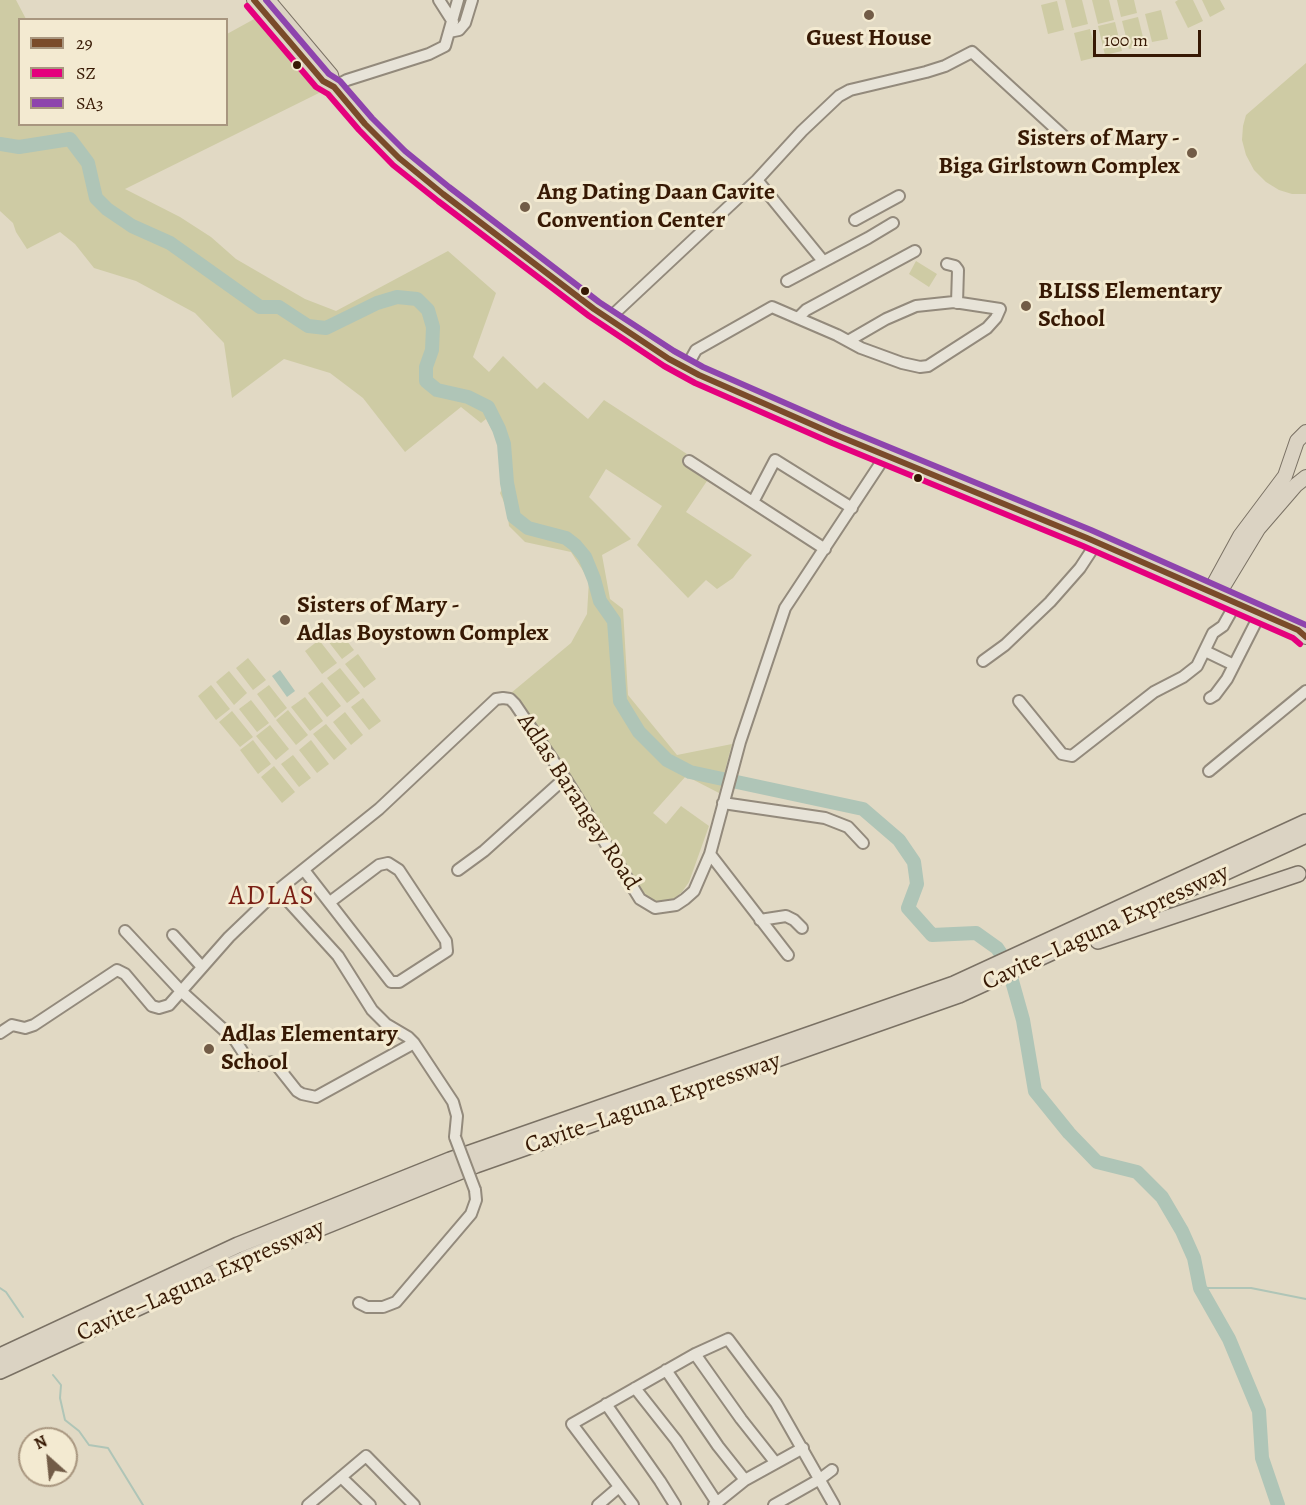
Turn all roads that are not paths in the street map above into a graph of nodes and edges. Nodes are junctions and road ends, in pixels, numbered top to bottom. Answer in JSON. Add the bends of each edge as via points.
{"nodes":[{"id":1,"x":254,"y":0,"type":"edge"},
{"id":2,"x":268,"y":0,"type":"edge"},
{"id":3,"x":439,"y":0,"type":"edge"},
{"id":4,"x":458,"y":0,"type":"edge"},
{"id":5,"x":472,"y":0,"type":"edge"},
{"id":6,"x":451,"y":27,"type":"junction"},
{"id":7,"x":334,"y":87,"type":"junction"},
{"id":8,"x":1069,"y":141,"type":"dead end"},
{"id":9,"x":756,"y":180,"type":"junction"},
{"id":10,"x":899,"y":196,"type":"dead end"},
{"id":11,"x":855,"y":220,"type":"dead end"},
{"id":12,"x":893,"y":223,"type":"dead end"},
{"id":13,"x":915,"y":251,"type":"dead end"},
{"id":14,"x":823,"y":261,"type":"junction"},
{"id":15,"x":947,"y":264,"type":"dead end"},
{"id":16,"x":787,"y":281,"type":"dead end"},
{"id":17,"x":957,"y":303,"type":"junction"},
{"id":18,"x":799,"y":317,"type":"junction"},
{"id":19,"x":610,"y":321,"type":"junction"},
{"id":20,"x":848,"y":341,"type":"junction"},
{"id":21,"x":686,"y":368,"type":"junction"},
{"id":22,"x":1306,"y":432,"type":"edge"},
{"id":23,"x":1294,"y":452,"type":"junction"},
{"id":24,"x":886,"y":455,"type":"junction"},
{"id":25,"x":689,"y":461,"type":"dead end"},
{"id":26,"x":1306,"y":468,"type":"edge"},
{"id":27,"x":1306,"y":477,"type":"edge"},
{"id":28,"x":753,"y":502,"type":"junction"},
{"id":29,"x":852,"y":508,"type":"junction"},
{"id":30,"x":1097,"y":542,"type":"junction"},
{"id":31,"x":825,"y":549,"type":"junction"},
{"id":32,"x":1230,"y":565,"type":"junction"},
{"id":33,"x":1192,"y":584,"type":"junction"},
{"id":34,"x":1214,"y":593,"type":"junction"},
{"id":35,"x":1236,"y":603,"type":"junction"},
{"id":36,"x":1260,"y":614,"type":"junction"},
{"id":37,"x":1304,"y":633,"type":"edge"},
{"id":38,"x":1205,"y":651,"type":"junction"},
{"id":39,"x":983,"y":661,"type":"dead end"},
{"id":40,"x":1234,"y":665,"type":"junction"},
{"id":41,"x":1306,"y":691,"type":"edge"},
{"id":42,"x":1210,"y":698,"type":"dead end"},
{"id":43,"x":1019,"y":701,"type":"dead end"},
{"id":44,"x":1209,"y":771,"type":"dead end"},
{"id":45,"x":565,"y":778,"type":"junction"},
{"id":46,"x":724,"y":798,"type":"junction"},
{"id":47,"x":1306,"y":822,"type":"edge"},
{"id":48,"x":1306,"y":835,"type":"edge"},
{"id":49,"x":863,"y":843,"type":"dead end"},
{"id":50,"x":710,"y":854,"type":"junction"},
{"id":51,"x":304,"y":870,"type":"junction"},
{"id":52,"x":458,"y":870,"type":"dead end"},
{"id":53,"x":1298,"y":874,"type":"dead end"},
{"id":54,"x":278,"y":890,"type":"junction"},
{"id":55,"x":330,"y":902,"type":"junction"},
{"id":56,"x":760,"y":920,"type":"junction"},
{"id":57,"x":802,"y":928,"type":"dead end"},
{"id":58,"x":125,"y":932,"type":"dead end"},
{"id":59,"x":173,"y":935,"type":"dead end"},
{"id":60,"x":788,"y":955,"type":"dead end"},
{"id":61,"x":1022,"y":960,"type":"junction"},
{"id":62,"x":202,"y":967,"type":"junction"},
{"id":63,"x":987,"y":977,"type":"junction"},
{"id":64,"x":181,"y":991,"type":"junction"},
{"id":65,"x":4,"y":1029,"type":"edge"},
{"id":66,"x":414,"y":1043,"type":"junction"},
{"id":67,"x":359,"y":1303,"type":"dead end"},
{"id":68,"x":695,"y":1354,"type":"junction"},
{"id":69,"x":0,"y":1356,"type":"edge"},
{"id":70,"x":666,"y":1370,"type":"junction"},
{"id":71,"x":0,"y":1371,"type":"edge"},
{"id":72,"x":636,"y":1388,"type":"junction"},
{"id":73,"x":606,"y":1404,"type":"junction"},
{"id":74,"x":803,"y":1448,"type":"junction"},
{"id":75,"x":775,"y":1462,"type":"junction"},
{"id":76,"x":832,"y":1470,"type":"dead end"},
{"id":77,"x":341,"y":1477,"type":"junction"},
{"id":78,"x":820,"y":1479,"type":"junction"},
{"id":79,"x":745,"y":1480,"type":"junction"},
{"id":80,"x":620,"y":1487,"type":"junction"},
{"id":81,"x":315,"y":1503,"type":"edge"},
{"id":82,"x":716,"y":1504,"type":"edge"},
{"id":83,"x":370,"y":1505,"type":"edge"},
{"id":84,"x":414,"y":1505,"type":"edge"},
{"id":85,"x":598,"y":1505,"type":"edge"},
{"id":86,"x":633,"y":1505,"type":"edge"},
{"id":87,"x":675,"y":1505,"type":"edge"},
{"id":88,"x":774,"y":1505,"type":"edge"},
{"id":89,"x":834,"y":1505,"type":"edge"}],
"edges":[{"from":1,"to":7,"type":"main road","via":[[323,81]]},
{"from":2,"to":7,"type":"main road","via":[[331,75]]},
{"from":3,"to":6,"type":"street"},
{"from":4,"to":6,"type":"street"},
{"from":5,"to":6,"type":"street","via":[[465,23],[459,30]]},
{"from":6,"to":7,"type":"street","via":[[445,46],[437,51]]},
{"from":7,"to":19,"type":"main road","via":[[376,136],[417,174]]},
{"from":8,"to":9,"type":"street","via":[[972,52],[926,72],[850,90],[834,100]]},
{"from":9,"to":14,"type":"street"},
{"from":9,"to":19,"type":"street"},
{"from":10,"to":11,"type":"street"},
{"from":12,"to":14,"type":"street"},
{"from":13,"to":18,"type":"street"},
{"from":14,"to":16,"type":"street"},
{"from":15,"to":17,"type":"street","via":[[959,272]]},
{"from":17,"to":20,"type":"street","via":[[916,306]]},
{"from":17,"to":20,"type":"street","via":[[1000,309],[987,328],[928,366],[902,363]]},
{"from":18,"to":20,"type":"street"},
{"from":18,"to":21,"type":"street","via":[[772,307],[696,350]]},
{"from":19,"to":21,"type":"main road"},
{"from":21,"to":24,"type":"main road"},
{"from":22,"to":23,"type":"main road","via":[[1297,441]]},
{"from":23,"to":26,"type":"main road"},
{"from":23,"to":32,"type":"main road","via":[[1281,482],[1245,529]]},
{"from":24,"to":29,"type":"street","name":"Adlas Barangay Road"},
{"from":24,"to":30,"type":"main road"},
{"from":25,"to":28,"type":"street"},
{"from":27,"to":32,"type":"main road"},
{"from":28,"to":29,"type":"street","via":[[775,460]]},
{"from":28,"to":31,"type":"street"},
{"from":29,"to":31,"type":"street","name":"Adlas Barangay Road"},
{"from":30,"to":33,"type":"main road"},
{"from":30,"to":39,"type":"street","via":[[1050,602]]},
{"from":31,"to":46,"type":"street","name":"Adlas Barangay Road","via":[[785,609]]},
{"from":32,"to":33,"type":"main road"},
{"from":32,"to":34,"type":"main road"},
{"from":32,"to":35,"type":"main road"},
{"from":33,"to":34,"type":"main road"},
{"from":34,"to":35,"type":"main road"},
{"from":35,"to":36,"type":"main road"},
{"from":35,"to":38,"type":"street","via":[[1223,626],[1213,633]]},
{"from":36,"to":37,"type":"main road"},
{"from":36,"to":40,"type":"street"},
{"from":38,"to":40,"type":"street"},
{"from":38,"to":43,"type":"street","via":[[1190,672],[1154,692],[1070,757],[1062,754]]},
{"from":40,"to":42,"type":"street"},
{"from":41,"to":44,"type":"street"},
{"from":45,"to":50,"type":"street","name":"Adlas Barangay Road","via":[[640,899],[647,904],[665,907],[686,899],[694,891]]},
{"from":45,"to":51,"type":"street","name":"Adlas Barangay Road","via":[[515,704],[510,699],[496,699],[384,804]]},
{"from":45,"to":52,"type":"street"},
{"from":46,"to":49,"type":"street","via":[[825,818],[848,827]]},
{"from":46,"to":50,"type":"street","name":"Adlas Barangay Road"},
{"from":47,"to":61,"type":"highway","name":"Cavite–Laguna Expressway"},
{"from":48,"to":61,"type":"highway","name":"Cavite–Laguna Expressway"},
{"from":50,"to":56,"type":"street"},
{"from":51,"to":54,"type":"street","name":"Adlas Barangay Road"},
{"from":51,"to":55,"type":"street"},
{"from":53,"to":61,"type":"highway"},
{"from":54,"to":62,"type":"street","name":"Adlas Barangay Road"},
{"from":54,"to":66,"type":"street","via":[[338,956],[372,1010]]},
{"from":55,"to":55,"type":"street","via":[[379,865],[388,863],[399,870],[446,941],[447,951],[393,984]]},
{"from":56,"to":57,"type":"street","via":[[786,916]]},
{"from":56,"to":60,"type":"street"},
{"from":58,"to":64,"type":"street"},
{"from":59,"to":62,"type":"street"},
{"from":61,"to":63,"type":"highway","name":"Cavite–Laguna Expressway"},
{"from":62,"to":64,"type":"street","name":"Adlas Barangay Road"},
{"from":63,"to":69,"type":"highway","name":"Cavite–Laguna Expressway","via":[[450,1160],[238,1245]]},
{"from":63,"to":71,"type":"highway","name":"Cavite–Laguna Expressway","via":[[929,1008],[476,1165],[244,1259]]},
{"from":64,"to":65,"type":"street","name":"Adlas Barangay Road","via":[[169,1005],[159,1008],[148,1003],[122,971],[114,971],[34,1025]]},
{"from":64,"to":66,"type":"street","via":[[231,1036],[250,1063],[274,1062],[297,1091],[316,1098]]},
{"from":66,"to":67,"type":"street","bridge":true,"via":[[453,1102],[457,1116],[455,1137],[476,1200],[471,1214],[396,1302],[383,1307]]},
{"from":68,"to":70,"type":"street"},
{"from":68,"to":74,"type":"street","via":[[728,1339],[776,1403]]},
{"from":68,"to":75,"type":"street"},
{"from":70,"to":72,"type":"street"},
{"from":70,"to":79,"type":"street"},
{"from":72,"to":73,"type":"street"},
{"from":72,"to":82,"type":"street","via":[[676,1440]]},
{"from":73,"to":80,"type":"street","via":[[572,1424]]},
{"from":73,"to":87,"type":"street"},
{"from":74,"to":75,"type":"street"},
{"from":74,"to":78,"type":"street"},
{"from":75,"to":79,"type":"street"},
{"from":76,"to":78,"type":"street"},
{"from":77,"to":81,"type":"street"},
{"from":77,"to":83,"type":"street"},
{"from":77,"to":84,"type":"street","via":[[366,1456]]},
{"from":78,"to":88,"type":"street"},
{"from":78,"to":89,"type":"street"},
{"from":79,"to":82,"type":"street"},
{"from":80,"to":85,"type":"street"},
{"from":80,"to":86,"type":"street"}]}
